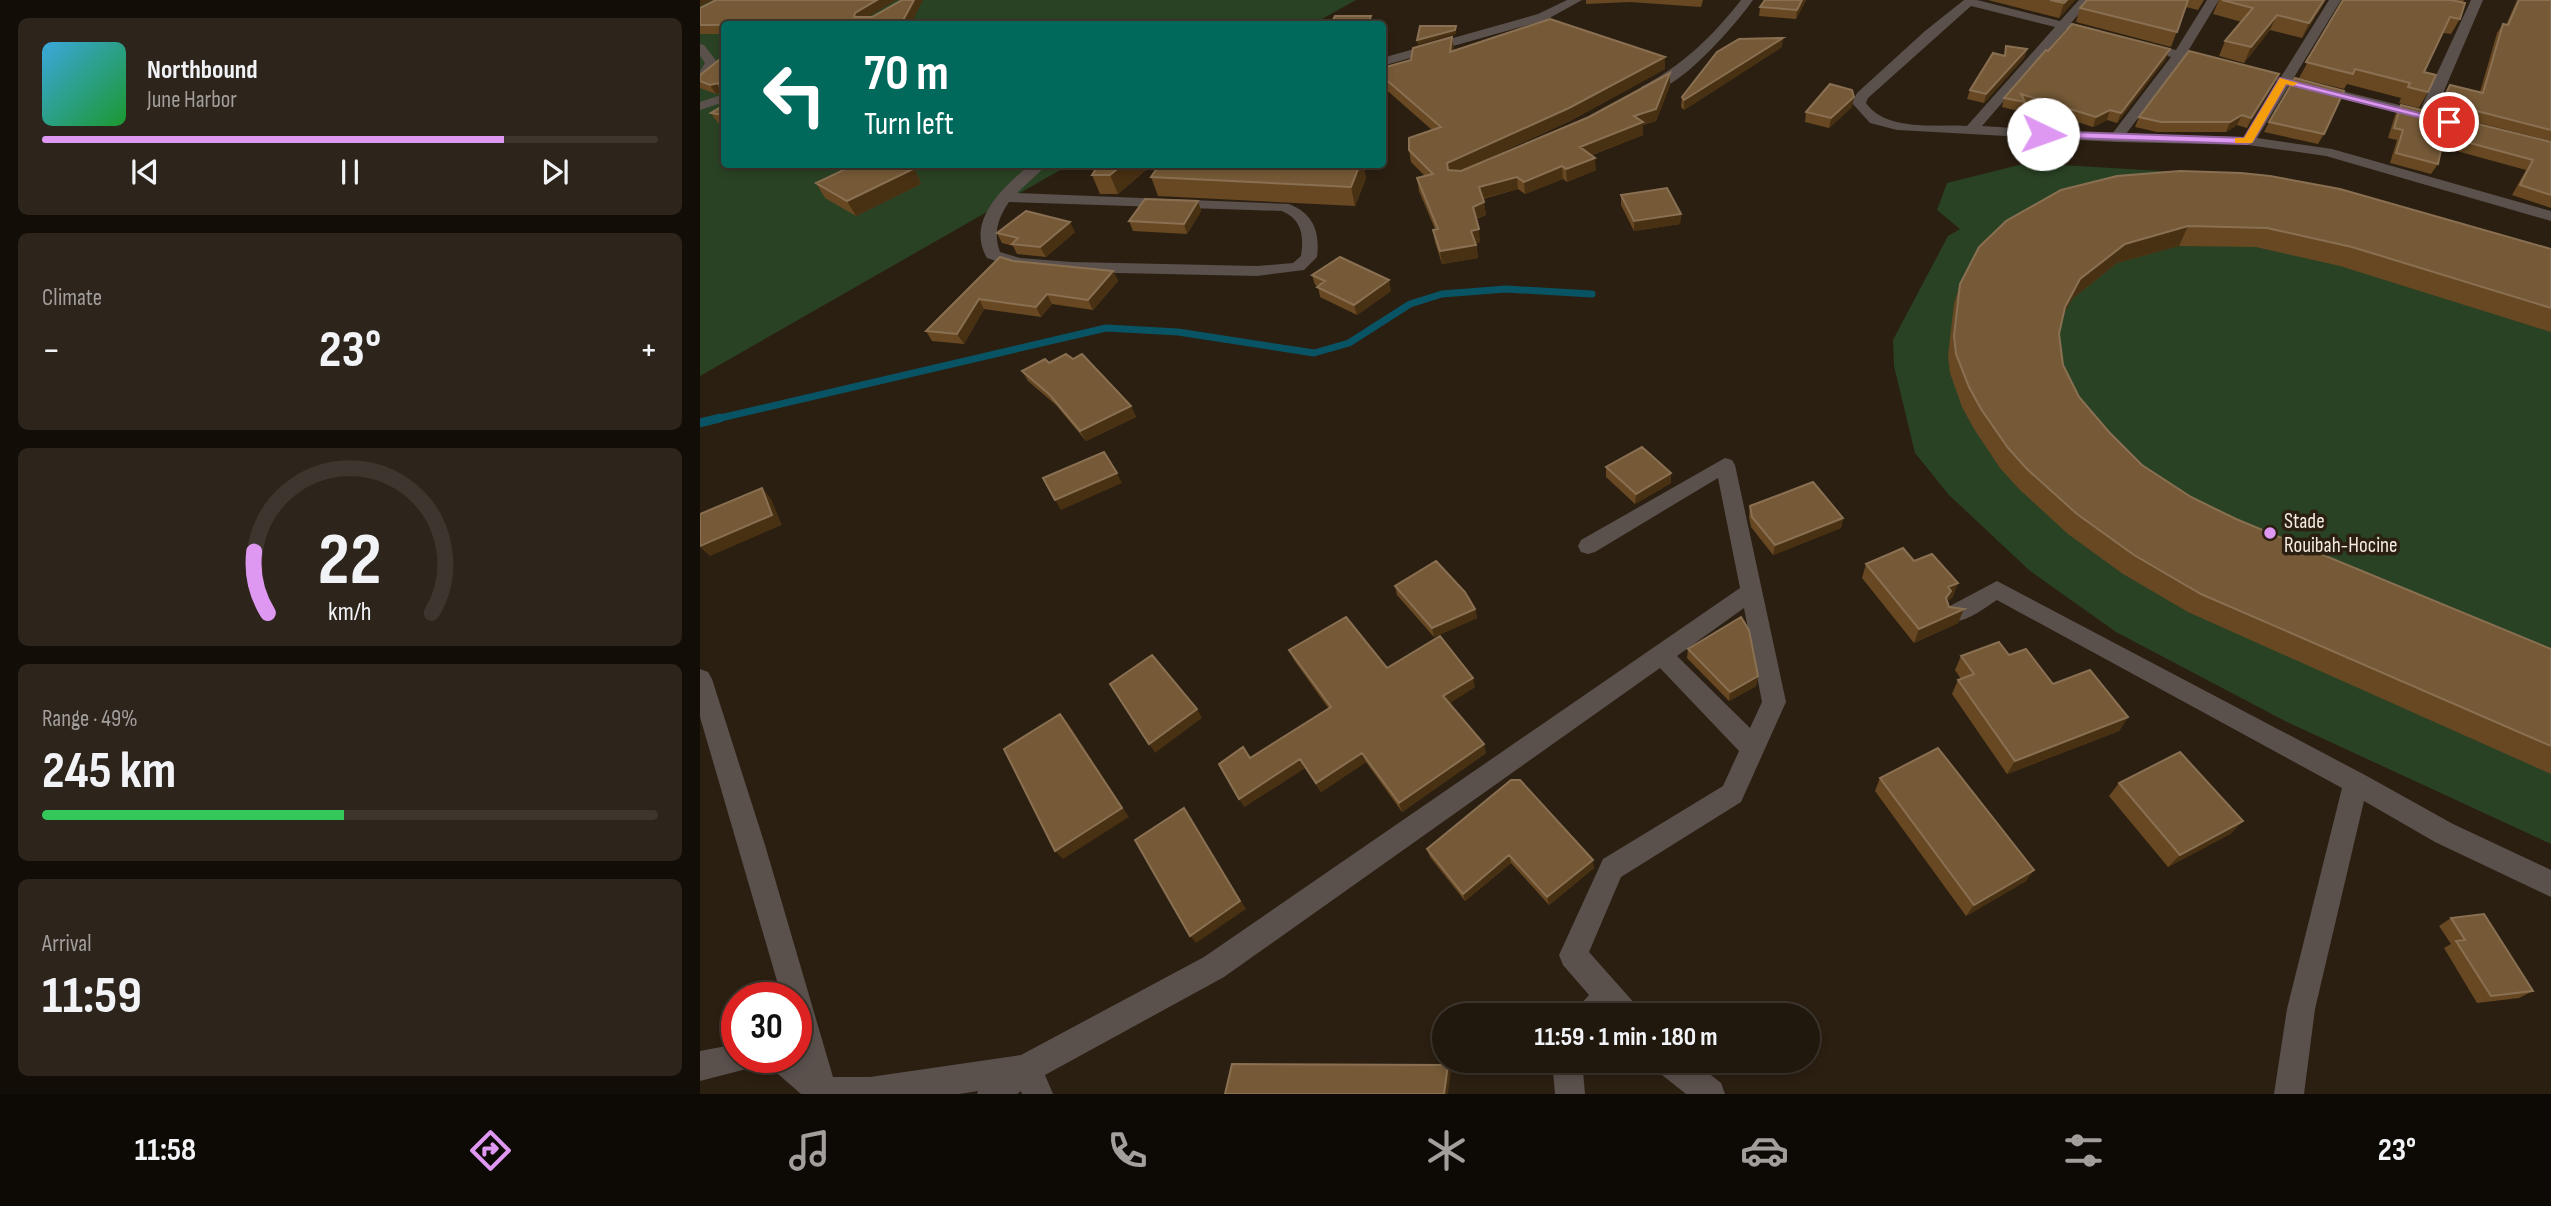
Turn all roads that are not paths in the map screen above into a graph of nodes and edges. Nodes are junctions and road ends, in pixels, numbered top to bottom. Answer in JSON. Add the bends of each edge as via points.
{"nodes":[{"id":1,"x":1576,"y":0,"type":"edge"},
{"id":2,"x":1746,"y":0,"type":"edge"},
{"id":3,"x":2085,"y":0,"type":"edge"},
{"id":4,"x":2213,"y":0,"type":"edge"},
{"id":5,"x":2335,"y":0,"type":"edge"},
{"id":6,"x":2477,"y":0,"type":"edge"},
{"id":7,"x":1970,"y":1,"type":"edge"},
{"id":8,"x":2063,"y":25,"type":"junction"},
{"id":9,"x":700,"y":48,"type":"edge"},
{"id":10,"x":2185,"y":55,"type":"junction"},
{"id":11,"x":1386,"y":61,"type":"edge"},
{"id":12,"x":2279,"y":79,"type":"junction"},
{"id":13,"x":700,"y":80,"type":"edge"},
{"id":14,"x":1633,"y":96,"type":"edge"},
{"id":15,"x":721,"y":99,"type":"edge"},
{"id":16,"x":700,"y":106,"type":"edge"},
{"id":17,"x":1971,"y":130,"type":"junction"},
{"id":18,"x":2116,"y":138,"type":"junction"},
{"id":19,"x":2248,"y":141,"type":"junction"},
{"id":20,"x":1037,"y":168,"type":"edge"},
{"id":21,"x":1004,"y":197,"type":"junction"},
{"id":22,"x":2551,"y":216,"type":"edge"},
{"id":23,"x":1588,"y":546,"type":"dead end"},
{"id":24,"x":1752,"y":591,"type":"junction"},
{"id":25,"x":1954,"y":614,"type":"edge"},
{"id":26,"x":1660,"y":653,"type":"junction"},
{"id":27,"x":700,"y":679,"type":"edge"},
{"id":28,"x":1753,"y":748,"type":"junction"},
{"id":29,"x":2357,"y":783,"type":"junction"},
{"id":30,"x":2551,"y":884,"type":"edge"},
{"id":31,"x":791,"y":982,"type":"edge"},
{"id":32,"x":1605,"y":1003,"type":"edge"},
{"id":33,"x":812,"y":1056,"type":"edge"},
{"id":34,"x":721,"y":1062,"type":"edge"},
{"id":35,"x":700,"y":1066,"type":"edge"},
{"id":36,"x":800,"y":1073,"type":"edge"},
{"id":37,"x":1568,"y":1073,"type":"edge"},
{"id":38,"x":1684,"y":1073,"type":"edge"},
{"id":39,"x":1032,"y":1082,"type":"edge"},
{"id":40,"x":822,"y":1091,"type":"junction"},
{"id":41,"x":992,"y":1094,"type":"edge"},
{"id":42,"x":1570,"y":1094,"type":"edge"},
{"id":43,"x":1710,"y":1094,"type":"edge"},
{"id":44,"x":2289,"y":1094,"type":"edge"}],
"edges":[{"from":1,"to":11,"type":"street","via":[[1542,17]]},
{"from":2,"to":14,"type":"street","via":[[1700,55]]},
{"from":3,"to":8,"type":"street"},
{"from":4,"to":10,"type":"street"},
{"from":5,"to":12,"type":"street"},
{"from":6,"to":12,"type":"street","via":[[2463,14],[2430,117]]},
{"from":7,"to":8,"type":"street"},
{"from":7,"to":17,"type":"street","via":[[1859,103],[1882,124]]},
{"from":8,"to":10,"type":"street"},
{"from":8,"to":17,"type":"street"},
{"from":9,"to":13,"type":"street","via":[[712,64]]},
{"from":10,"to":18,"type":"street"},
{"from":12,"to":19,"type":"street"},
{"from":15,"to":16,"type":"street"},
{"from":17,"to":18,"type":"street"},
{"from":18,"to":19,"type":"street"},
{"from":19,"to":22,"type":"street","via":[[2327,152]]},
{"from":20,"to":21,"type":"street"},
{"from":21,"to":21,"type":"street","via":[[1284,207],[1302,215],[1310,226],[1309,257],[1298,267],[1257,271],[1018,263],[993,256],[987,246],[990,223]]},
{"from":23,"to":24,"type":"street","via":[[1725,465]]},
{"from":24,"to":26,"type":"street"},
{"from":24,"to":28,"type":"street","via":[[1774,702]]},
{"from":25,"to":29,"type":"street","via":[[1997,590]]},
{"from":26,"to":28,"type":"street"},
{"from":26,"to":39,"type":"street","via":[[1214,967]]},
{"from":27,"to":31,"type":"street"},
{"from":28,"to":32,"type":"street","via":[[1732,794],[1612,868],[1573,955]]},
{"from":29,"to":30,"type":"street","via":[[2444,833]]},
{"from":29,"to":44,"type":"street","via":[[2301,1009]]},
{"from":33,"to":40,"type":"street"},
{"from":34,"to":35,"type":"street"},
{"from":36,"to":40,"type":"street"},
{"from":37,"to":42,"type":"street"},
{"from":38,"to":43,"type":"street"},
{"from":39,"to":40,"type":"street"},
{"from":39,"to":41,"type":"street"}]}
